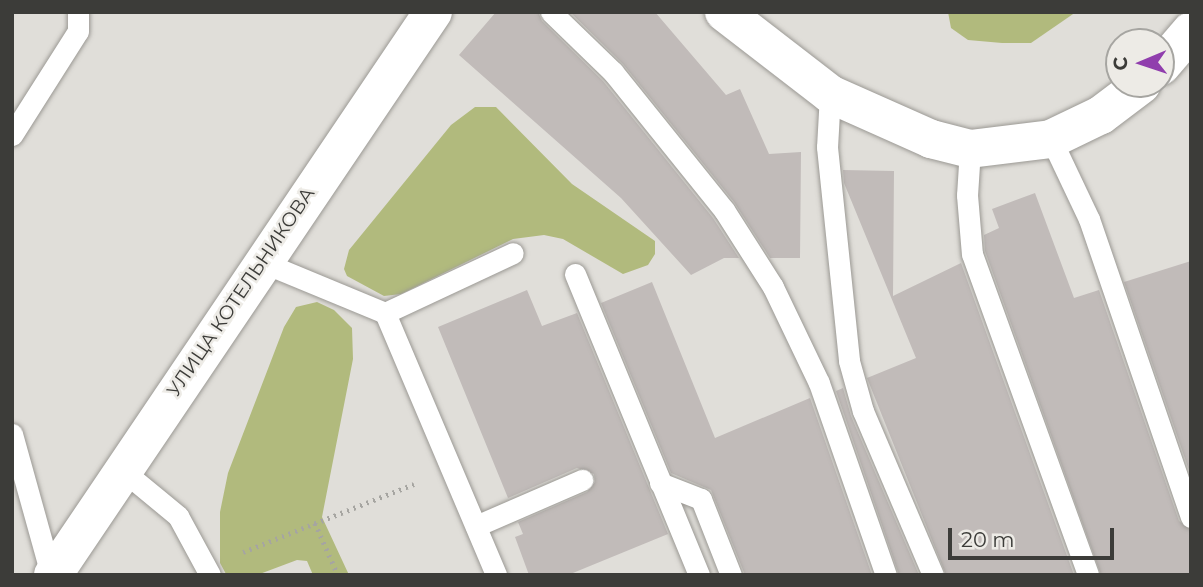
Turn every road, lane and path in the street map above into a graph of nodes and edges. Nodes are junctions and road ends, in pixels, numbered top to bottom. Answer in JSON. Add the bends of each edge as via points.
{"nodes":[{"id":1,"x":78,"y":12,"type":"edge"},
{"id":2,"x":433,"y":12,"type":"edge"},
{"id":3,"x":551,"y":12,"type":"edge"},
{"id":4,"x":737,"y":16,"type":"edge"},
{"id":5,"x":1191,"y":31,"type":"edge"},
{"id":6,"x":1175,"y":50,"type":"edge"},
{"id":7,"x":830,"y":94,"type":"junction"},
{"id":8,"x":1124,"y":98,"type":"edge"},
{"id":9,"x":12,"y":135,"type":"edge"},
{"id":10,"x":1051,"y":139,"type":"junction"},
{"id":11,"x":970,"y":149,"type":"junction"},
{"id":12,"x":513,"y":253,"type":"dead end"},
{"id":13,"x":262,"y":262,"type":"junction"},
{"id":14,"x":575,"y":274,"type":"dead end"},
{"id":15,"x":385,"y":313,"type":"junction"},
{"id":16,"x":12,"y":434,"type":"edge"},
{"id":17,"x":452,"y":468,"type":"junction"},
{"id":18,"x":121,"y":469,"type":"junction"},
{"id":19,"x":582,"y":480,"type":"dead end"},
{"id":20,"x":660,"y":483,"type":"junction"},
{"id":21,"x":1191,"y":517,"type":"edge"},
{"id":22,"x":315,"y":523,"type":"junction"},
{"id":23,"x":476,"y":526,"type":"junction"},
{"id":24,"x":208,"y":571,"type":"edge"},
{"id":25,"x":52,"y":575,"type":"edge"},
{"id":26,"x":338,"y":575,"type":"edge"},
{"id":27,"x":496,"y":575,"type":"edge"},
{"id":28,"x":699,"y":575,"type":"edge"},
{"id":29,"x":731,"y":575,"type":"edge"},
{"id":30,"x":886,"y":575,"type":"edge"},
{"id":31,"x":933,"y":575,"type":"edge"},
{"id":32,"x":1088,"y":575,"type":"edge"}],
"edges":[{"from":1,"to":9,"type":"lane","via":[[78,32]]},
{"from":2,"to":13,"type":"street","name":"УЛИЦА КОТЕЛЬНИКОВА"},
{"from":3,"to":30,"type":"lane","via":[[613,72],[724,209],[772,287],[819,383]]},
{"from":4,"to":7,"type":"street"},
{"from":5,"to":6,"type":"street"},
{"from":7,"to":11,"type":"street","via":[[931,139]]},
{"from":7,"to":31,"type":"lane","via":[[827,147],[849,360],[863,411]]},
{"from":8,"to":10,"type":"street","via":[[1101,115]]},
{"from":10,"to":11,"type":"street"},
{"from":10,"to":21,"type":"lane","via":[[1089,219]]},
{"from":11,"to":32,"type":"lane","via":[[967,195],[972,254]]},
{"from":12,"to":15,"type":"lane"},
{"from":13,"to":15,"type":"lane"},
{"from":13,"to":18,"type":"street","name":"УЛИЦА КОТЕЛЬНИКОВА"},
{"from":14,"to":20,"type":"lane"},
{"from":15,"to":17,"type":"lane"},
{"from":16,"to":25,"type":"lane"},
{"from":17,"to":22,"type":"path"},
{"from":17,"to":23,"type":"lane"},
{"from":18,"to":24,"type":"lane","via":[[178,516]]},
{"from":18,"to":25,"type":"street","name":"УЛИЦА КОТЕЛЬНИКОВА"},
{"from":19,"to":23,"type":"lane"},
{"from":20,"to":28,"type":"lane"},
{"from":20,"to":29,"type":"lane","via":[[701,499]]},
{"from":22,"to":24,"type":"path"},
{"from":22,"to":26,"type":"path"},
{"from":23,"to":27,"type":"lane"}]}
